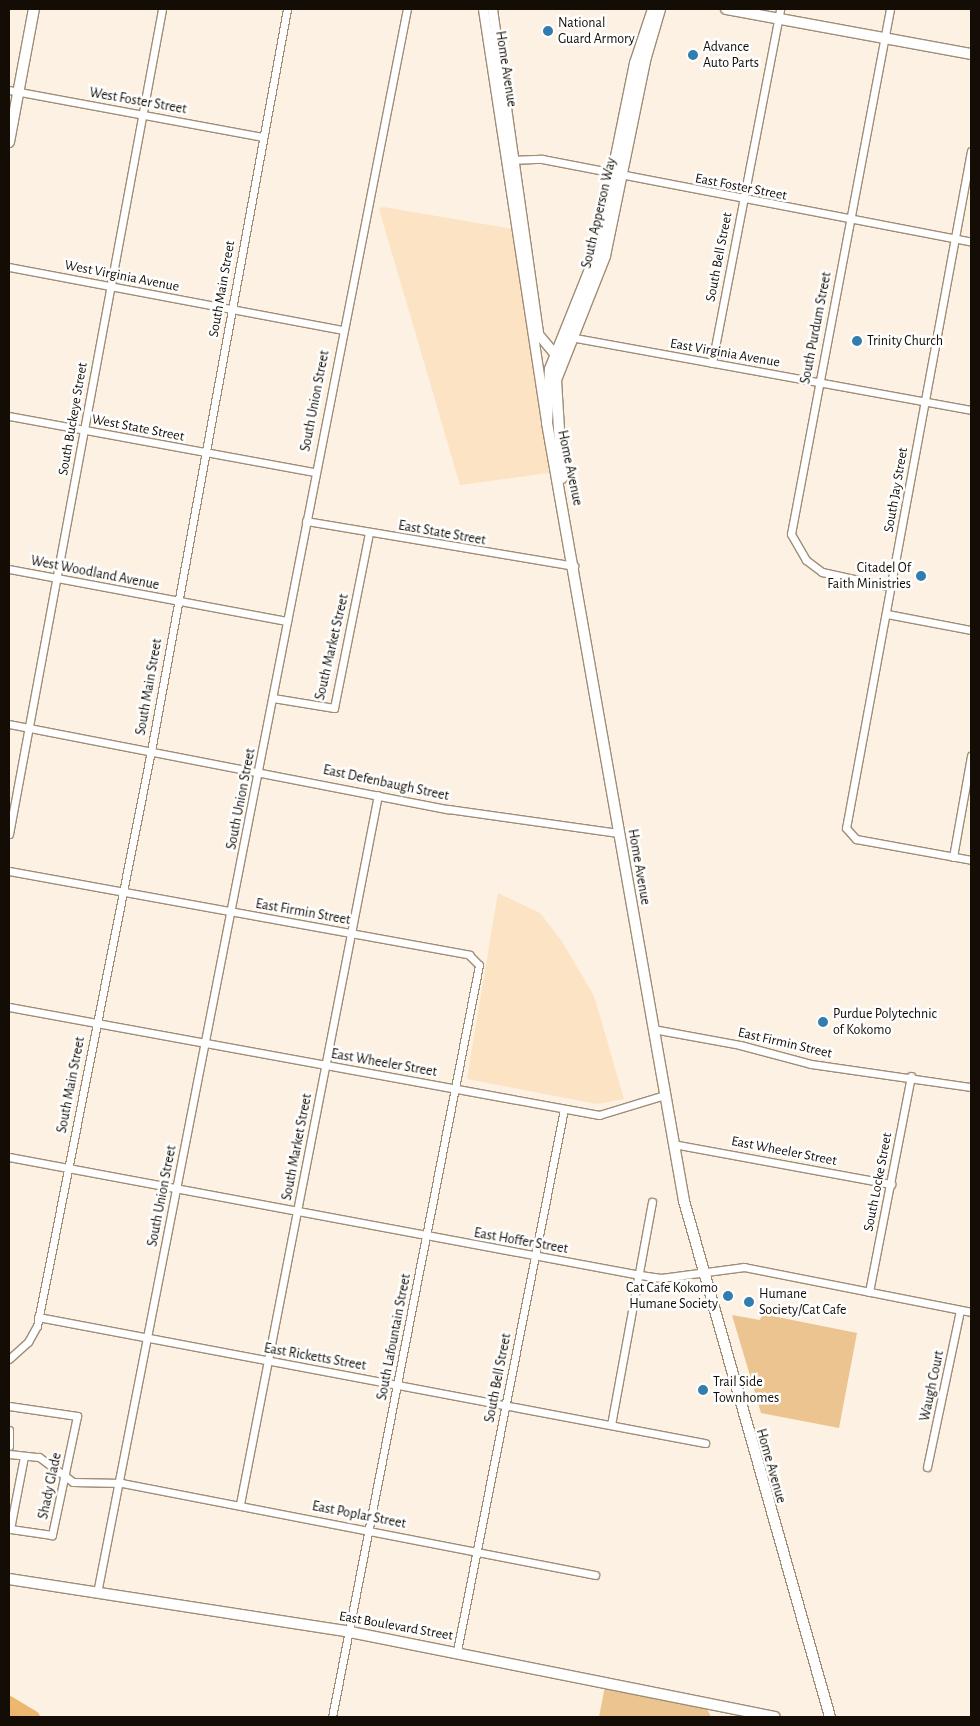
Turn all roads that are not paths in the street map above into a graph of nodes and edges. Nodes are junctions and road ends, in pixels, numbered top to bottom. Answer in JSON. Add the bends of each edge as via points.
{"nodes":[{"id":1,"x":34,"y":9,"type":"edge"},
{"id":2,"x":162,"y":9,"type":"edge"},
{"id":3,"x":287,"y":9,"type":"edge"},
{"id":4,"x":407,"y":9,"type":"edge"},
{"id":5,"x":483,"y":9,"type":"edge"},
{"id":6,"x":492,"y":9,"type":"edge"},
{"id":7,"x":653,"y":9,"type":"edge"},
{"id":8,"x":660,"y":9,"type":"edge"},
{"id":9,"x":726,"y":9,"type":"edge"},
{"id":10,"x":890,"y":9,"type":"edge"},
{"id":11,"x":779,"y":14,"type":"edge"},
{"id":12,"x":884,"y":38,"type":"junction"},
{"id":13,"x":971,"y":54,"type":"edge"},
{"id":14,"x":13,"y":91,"type":"edge"},
{"id":15,"x":142,"y":114,"type":"junction"},
{"id":16,"x":263,"y":137,"type":"junction"},
{"id":17,"x":9,"y":142,"type":"edge"},
{"id":18,"x":971,"y":151,"type":"edge"},
{"id":19,"x":511,"y":160,"type":"junction"},
{"id":20,"x":618,"y":176,"type":"junction"},
{"id":21,"x":743,"y":200,"type":"junction"},
{"id":22,"x":849,"y":219,"type":"junction"},
{"id":23,"x":954,"y":239,"type":"junction"},
{"id":24,"x":971,"y":242,"type":"edge"},
{"id":25,"x":9,"y":267,"type":"edge"},
{"id":26,"x":110,"y":286,"type":"junction"},
{"id":27,"x":231,"y":308,"type":"junction"},
{"id":28,"x":341,"y":330,"type":"junction"},
{"id":29,"x":568,"y":336,"type":"junction"},
{"id":30,"x":558,"y":358,"type":"junction"},
{"id":31,"x":712,"y":363,"type":"junction"},
{"id":32,"x":818,"y":384,"type":"junction"},
{"id":33,"x":925,"y":403,"type":"junction"},
{"id":34,"x":971,"y":410,"type":"edge"},
{"id":35,"x":9,"y":416,"type":"edge"},
{"id":36,"x":547,"y":423,"type":"junction"},
{"id":37,"x":84,"y":431,"type":"junction"},
{"id":38,"x":205,"y":453,"type":"junction"},
{"id":39,"x":314,"y":472,"type":"junction"},
{"id":40,"x":565,"y":509,"type":"junction"},
{"id":41,"x":306,"y":522,"type":"junction"},
{"id":42,"x":369,"y":533,"type":"junction"},
{"id":43,"x":574,"y":566,"type":"junction"},
{"id":44,"x":9,"y":570,"type":"edge"},
{"id":45,"x":57,"y":578,"type":"junction"},
{"id":46,"x":891,"y":587,"type":"junction"},
{"id":47,"x":177,"y":602,"type":"junction"},
{"id":48,"x":887,"y":614,"type":"junction"},
{"id":49,"x":287,"y":621,"type":"junction"},
{"id":50,"x":971,"y":630,"type":"edge"},
{"id":51,"x":272,"y":698,"type":"junction"},
{"id":52,"x":9,"y":724,"type":"edge"},
{"id":53,"x":29,"y":728,"type":"junction"},
{"id":54,"x":150,"y":750,"type":"junction"},
{"id":55,"x":971,"y":756,"type":"edge"},
{"id":56,"x":260,"y":770,"type":"junction"},
{"id":57,"x":378,"y":794,"type":"junction"},
{"id":58,"x":618,"y":833,"type":"junction"},
{"id":59,"x":9,"y":834,"type":"edge"},
{"id":60,"x":953,"y":857,"type":"junction"},
{"id":61,"x":971,"y":860,"type":"edge"},
{"id":62,"x":9,"y":871,"type":"edge"},
{"id":63,"x":122,"y":891,"type":"junction"},
{"id":64,"x":231,"y":912,"type":"junction"},
{"id":65,"x":353,"y":934,"type":"junction"},
{"id":66,"x":478,"y":961,"type":"joint"},
{"id":67,"x":9,"y":1007,"type":"edge"},
{"id":68,"x":96,"y":1022,"type":"junction"},
{"id":69,"x":653,"y":1029,"type":"junction"},
{"id":70,"x":205,"y":1043,"type":"junction"},
{"id":71,"x":328,"y":1066,"type":"junction"},
{"id":72,"x":912,"y":1076,"type":"junction"},
{"id":73,"x":971,"y":1087,"type":"edge"},
{"id":74,"x":455,"y":1089,"type":"junction"},
{"id":75,"x":665,"y":1095,"type":"junction"},
{"id":76,"x":564,"y":1109,"type":"junction"},
{"id":77,"x":673,"y":1144,"type":"junction"},
{"id":78,"x":9,"y":1157,"type":"edge"},
{"id":79,"x":67,"y":1169,"type":"junction"},
{"id":80,"x":891,"y":1184,"type":"junction"},
{"id":81,"x":177,"y":1190,"type":"junction"},
{"id":82,"x":652,"y":1202,"type":"dead end"},
{"id":83,"x":297,"y":1212,"type":"junction"},
{"id":84,"x":427,"y":1236,"type":"junction"},
{"id":85,"x":534,"y":1256,"type":"junction"},
{"id":86,"x":702,"y":1274,"type":"junction"},
{"id":87,"x":640,"y":1275,"type":"junction"},
{"id":88,"x":870,"y":1292,"type":"junction"},
{"id":89,"x":960,"y":1310,"type":"junction"},
{"id":90,"x":971,"y":1312,"type":"edge"},
{"id":91,"x":38,"y":1317,"type":"junction"},
{"id":92,"x":147,"y":1337,"type":"junction"},
{"id":93,"x":9,"y":1359,"type":"edge"},
{"id":94,"x":268,"y":1361,"type":"junction"},
{"id":95,"x":398,"y":1384,"type":"junction"},
{"id":96,"x":505,"y":1405,"type":"junction"},
{"id":97,"x":9,"y":1406,"type":"edge"},
{"id":98,"x":611,"y":1425,"type":"junction"},
{"id":99,"x":9,"y":1430,"type":"edge"},
{"id":100,"x":705,"y":1443,"type":"dead end"},
{"id":101,"x":9,"y":1446,"type":"edge"},
{"id":102,"x":9,"y":1454,"type":"edge"},
{"id":103,"x":24,"y":1456,"type":"junction"},
{"id":104,"x":927,"y":1467,"type":"dead end"},
{"id":105,"x":64,"y":1476,"type":"junction"},
{"id":106,"x":118,"y":1484,"type":"junction"},
{"id":107,"x":240,"y":1504,"type":"junction"},
{"id":108,"x":369,"y":1530,"type":"junction"},
{"id":109,"x":477,"y":1552,"type":"junction"},
{"id":110,"x":595,"y":1575,"type":"dead end"},
{"id":111,"x":9,"y":1579,"type":"edge"},
{"id":112,"x":97,"y":1593,"type":"junction"},
{"id":113,"x":350,"y":1632,"type":"junction"},
{"id":114,"x":457,"y":1651,"type":"junction"},
{"id":115,"x":332,"y":1717,"type":"edge"},
{"id":116,"x":775,"y":1717,"type":"edge"},
{"id":117,"x":830,"y":1717,"type":"edge"}],
"edges":[{"from":1,"to":14,"type":"main road"},
{"from":2,"to":15,"type":"street","name":"South Buckeye Street"},
{"from":3,"to":16,"type":"street","name":"South Main Street"},
{"from":4,"to":28,"type":"street","name":"South Union Street","via":[[371,206]]},
{"from":5,"to":19,"type":"street","name":"Home Avenue"},
{"from":6,"to":19,"type":"street","name":"Home Avenue"},
{"from":7,"to":20,"type":"main road","name":"South Apperson Way","via":[[634,63]]},
{"from":8,"to":20,"type":"main road","name":"South Apperson Way"},
{"from":9,"to":11,"type":"main road"},
{"from":10,"to":12,"type":"street","name":"South Purdum Street"},
{"from":11,"to":12,"type":"main road"},
{"from":11,"to":21,"type":"street","name":"South Bell Street"},
{"from":12,"to":13,"type":"main road"},
{"from":12,"to":22,"type":"street","name":"South Purdum Street"},
{"from":14,"to":15,"type":"street","name":"West Foster Street"},
{"from":14,"to":17,"type":"main road"},
{"from":15,"to":16,"type":"street","name":"West Foster Street"},
{"from":15,"to":26,"type":"street","name":"South Buckeye Street"},
{"from":16,"to":27,"type":"street","name":"South Main Street"},
{"from":18,"to":23,"type":"street","name":"South Jay Street"},
{"from":19,"to":20,"type":"street","name":"East Foster Street","via":[[542,159]]},
{"from":19,"to":30,"type":"street","name":"Home Avenue","via":[[538,334]]},
{"from":19,"to":36,"type":"street","name":"Home Avenue"},
{"from":20,"to":21,"type":"street","name":"East Foster Street"},
{"from":20,"to":29,"type":"main road","name":"South Apperson Way"},
{"from":21,"to":22,"type":"street","name":"East Foster Street"},
{"from":21,"to":31,"type":"street","name":"South Bell Street"},
{"from":22,"to":23,"type":"street","name":"East Foster Street"},
{"from":22,"to":32,"type":"street","name":"South Purdum Street"},
{"from":23,"to":24,"type":"street","name":"East Foster Street"},
{"from":23,"to":33,"type":"street","name":"South Jay Street"},
{"from":25,"to":26,"type":"street","name":"West Virginia Avenue"},
{"from":26,"to":27,"type":"street","name":"West Virginia Avenue"},
{"from":26,"to":37,"type":"street","name":"South Buckeye Street"},
{"from":27,"to":28,"type":"street"},
{"from":27,"to":38,"type":"street","name":"South Main Street"},
{"from":28,"to":39,"type":"street","name":"South Union Street"},
{"from":29,"to":30,"type":"main road","name":"South Apperson Way"},
{"from":29,"to":31,"type":"street","name":"East Virginia Avenue"},
{"from":30,"to":36,"type":"main road","name":"South Apperson Way","via":[[547,381]]},
{"from":30,"to":40,"type":"main road","name":"South Apperson Way","via":[[554,398]]},
{"from":31,"to":32,"type":"street","name":"East Virginia Avenue"},
{"from":32,"to":33,"type":"street","name":"East Virginia Avenue"},
{"from":32,"to":46,"type":"street","name":"South Purdum Street","via":[[792,522],[793,541],[822,572]]},
{"from":33,"to":34,"type":"street","name":"East Virginia Avenue"},
{"from":33,"to":46,"type":"street","name":"South Jay Street"},
{"from":35,"to":37,"type":"street","name":"West State Street"},
{"from":36,"to":40,"type":"main road","name":"Home Avenue"},
{"from":37,"to":38,"type":"street","name":"West State Street"},
{"from":37,"to":45,"type":"street","name":"South Buckeye Street"},
{"from":38,"to":39,"type":"street"},
{"from":38,"to":47,"type":"street","name":"South Main Street"},
{"from":39,"to":41,"type":"street","name":"South Union Street"},
{"from":40,"to":43,"type":"main road","name":"Home Avenue"},
{"from":41,"to":42,"type":"street","name":"East State Street"},
{"from":41,"to":49,"type":"street","name":"South Union Street"},
{"from":42,"to":43,"type":"street","name":"East State Street"},
{"from":42,"to":51,"type":"street","name":"South Market Street","via":[[334,708]]},
{"from":43,"to":58,"type":"main road","name":"Home Avenue"},
{"from":44,"to":45,"type":"street","name":"West Woodland Avenue"},
{"from":45,"to":47,"type":"street","name":"West Woodland Avenue"},
{"from":45,"to":53,"type":"street","name":"South Buckeye Street"},
{"from":46,"to":48,"type":"street","name":"South Jay Street"},
{"from":47,"to":49,"type":"street","name":"West Woodland Avenue"},
{"from":47,"to":54,"type":"street","name":"South Main Street"},
{"from":48,"to":50,"type":"street"},
{"from":48,"to":60,"type":"street","name":"South Jay Street","via":[[847,834]]},
{"from":49,"to":51,"type":"street","name":"South Union Street"},
{"from":51,"to":56,"type":"street","name":"South Union Street"},
{"from":52,"to":53,"type":"street","name":"East Defenbaugh Street"},
{"from":53,"to":54,"type":"street","name":"East Defenbaugh Street"},
{"from":53,"to":59,"type":"street","name":"South Buckeye Street"},
{"from":54,"to":56,"type":"street","name":"East Defenbaugh Street"},
{"from":54,"to":63,"type":"street","name":"South Main Street"},
{"from":55,"to":60,"type":"street"},
{"from":56,"to":57,"type":"street","name":"East Defenbaugh Street"},
{"from":56,"to":64,"type":"street","name":"South Union Street"},
{"from":57,"to":58,"type":"street","name":"East Defenbaugh Street"},
{"from":57,"to":65,"type":"street","name":"South Market Street"},
{"from":58,"to":69,"type":"main road","name":"Home Avenue"},
{"from":60,"to":61,"type":"street"},
{"from":62,"to":63,"type":"street","name":"East Firmin Street"},
{"from":63,"to":64,"type":"street","name":"East Firmin Street"},
{"from":63,"to":68,"type":"street","name":"South Main Street"},
{"from":64,"to":65,"type":"street","name":"East Firmin Street"},
{"from":64,"to":70,"type":"street","name":"South Union Street"},
{"from":65,"to":66,"type":"street","name":"East Firmin Street","via":[[469,955]]},
{"from":65,"to":71,"type":"street","name":"South Market Street"},
{"from":66,"to":74,"type":"street","name":"South Lafountain Street"},
{"from":67,"to":68,"type":"street","name":"East Wheeler Street"},
{"from":68,"to":70,"type":"street","name":"East Wheeler Street"},
{"from":68,"to":79,"type":"street","name":"South Main Street"},
{"from":69,"to":72,"type":"street","name":"East Firmin Street","via":[[740,1045],[810,1064]]},
{"from":69,"to":75,"type":"main road","name":"Home Avenue"},
{"from":70,"to":71,"type":"street","name":"East Wheeler Street"},
{"from":70,"to":81,"type":"street","name":"South Union Street"},
{"from":71,"to":74,"type":"street","name":"East Wheeler Street"},
{"from":71,"to":83,"type":"street","name":"South Market Street"},
{"from":72,"to":73,"type":"street","name":"East Firmin Street"},
{"from":72,"to":80,"type":"street","name":"South Locke Street"},
{"from":74,"to":76,"type":"street","name":"East Wheeler Street"},
{"from":74,"to":84,"type":"street","name":"South Lafountain Street"},
{"from":75,"to":76,"type":"street","name":"East Wheeler Street","via":[[600,1115]]},
{"from":75,"to":77,"type":"main road","name":"Home Avenue"},
{"from":76,"to":85,"type":"street","name":"South Bell Street"},
{"from":77,"to":80,"type":"street","name":"East Wheeler Street"},
{"from":77,"to":86,"type":"main road","name":"Home Avenue"},
{"from":78,"to":79,"type":"street","name":"East Hoffer Street"},
{"from":79,"to":81,"type":"street","name":"East Hoffer Street"},
{"from":79,"to":91,"type":"street","name":"South Main Street"},
{"from":80,"to":88,"type":"street","name":"South Locke Street"},
{"from":81,"to":83,"type":"street","name":"East Hoffer Street"},
{"from":81,"to":92,"type":"street","name":"South Union Street"},
{"from":82,"to":87,"type":"street"},
{"from":83,"to":84,"type":"street","name":"East Hoffer Street"},
{"from":83,"to":94,"type":"street","name":"South Market Street"},
{"from":84,"to":85,"type":"street","name":"East Hoffer Street"},
{"from":84,"to":95,"type":"street","name":"South Lafountain Street"},
{"from":85,"to":87,"type":"street","name":"East Hoffer Street"},
{"from":85,"to":96,"type":"street","name":"South Bell Street"},
{"from":86,"to":87,"type":"street","name":"East Hoffer Street"},
{"from":86,"to":88,"type":"street","name":"East Hoffer Street","via":[[744,1267]]},
{"from":86,"to":117,"type":"main road","name":"Home Avenue"},
{"from":87,"to":98,"type":"street"},
{"from":88,"to":89,"type":"street","name":"East Hoffer Street"},
{"from":89,"to":90,"type":"street","name":"East Hoffer Street"},
{"from":89,"to":104,"type":"street","name":"Waugh Court"},
{"from":91,"to":92,"type":"street","name":"East Ricketts Street"},
{"from":91,"to":93,"type":"street","name":"South Main Street","via":[[28,1342]]},
{"from":92,"to":94,"type":"street","name":"East Ricketts Street"},
{"from":92,"to":106,"type":"street","name":"South Union Street"},
{"from":94,"to":95,"type":"street","name":"East Ricketts Street"},
{"from":94,"to":107,"type":"street","name":"South Market Street"},
{"from":95,"to":96,"type":"street","name":"East Ricketts Street"},
{"from":95,"to":108,"type":"street","name":"South Lafountain Street"},
{"from":96,"to":98,"type":"street","name":"East Ricketts Street"},
{"from":96,"to":109,"type":"street","name":"South Bell Street"},
{"from":97,"to":105,"type":"street","name":"Shady Glade","via":[[77,1416]]},
{"from":98,"to":100,"type":"street","name":"East Ricketts Street"},
{"from":99,"to":101,"type":"street"},
{"from":102,"to":103,"type":"street","name":"East Poplar Street"},
{"from":103,"to":105,"type":"street","name":"East Poplar Street","via":[[39,1457]]},
{"from":103,"to":105,"type":"street","name":"Shady Glade","via":[[10,1528],[52,1535]]},
{"from":105,"to":106,"type":"street","name":"East Poplar Street","via":[[82,1484]]},
{"from":106,"to":107,"type":"street","name":"East Poplar Street"},
{"from":106,"to":112,"type":"street","name":"South Union Street"},
{"from":107,"to":108,"type":"street","name":"East Poplar Street"},
{"from":108,"to":109,"type":"street","name":"East Poplar Street"},
{"from":108,"to":113,"type":"street","name":"South Lafountain Street"},
{"from":109,"to":110,"type":"street","name":"East Poplar Street"},
{"from":109,"to":114,"type":"street","name":"South Bell Street"},
{"from":111,"to":112,"type":"main road","name":"East Boulevard Street"},
{"from":112,"to":113,"type":"main road","name":"East Boulevard Street"},
{"from":113,"to":114,"type":"main road","name":"East Boulevard Street"},
{"from":113,"to":115,"type":"street","name":"South Lafountain Street"},
{"from":114,"to":116,"type":"main road","name":"East Boulevard Street"}]}
